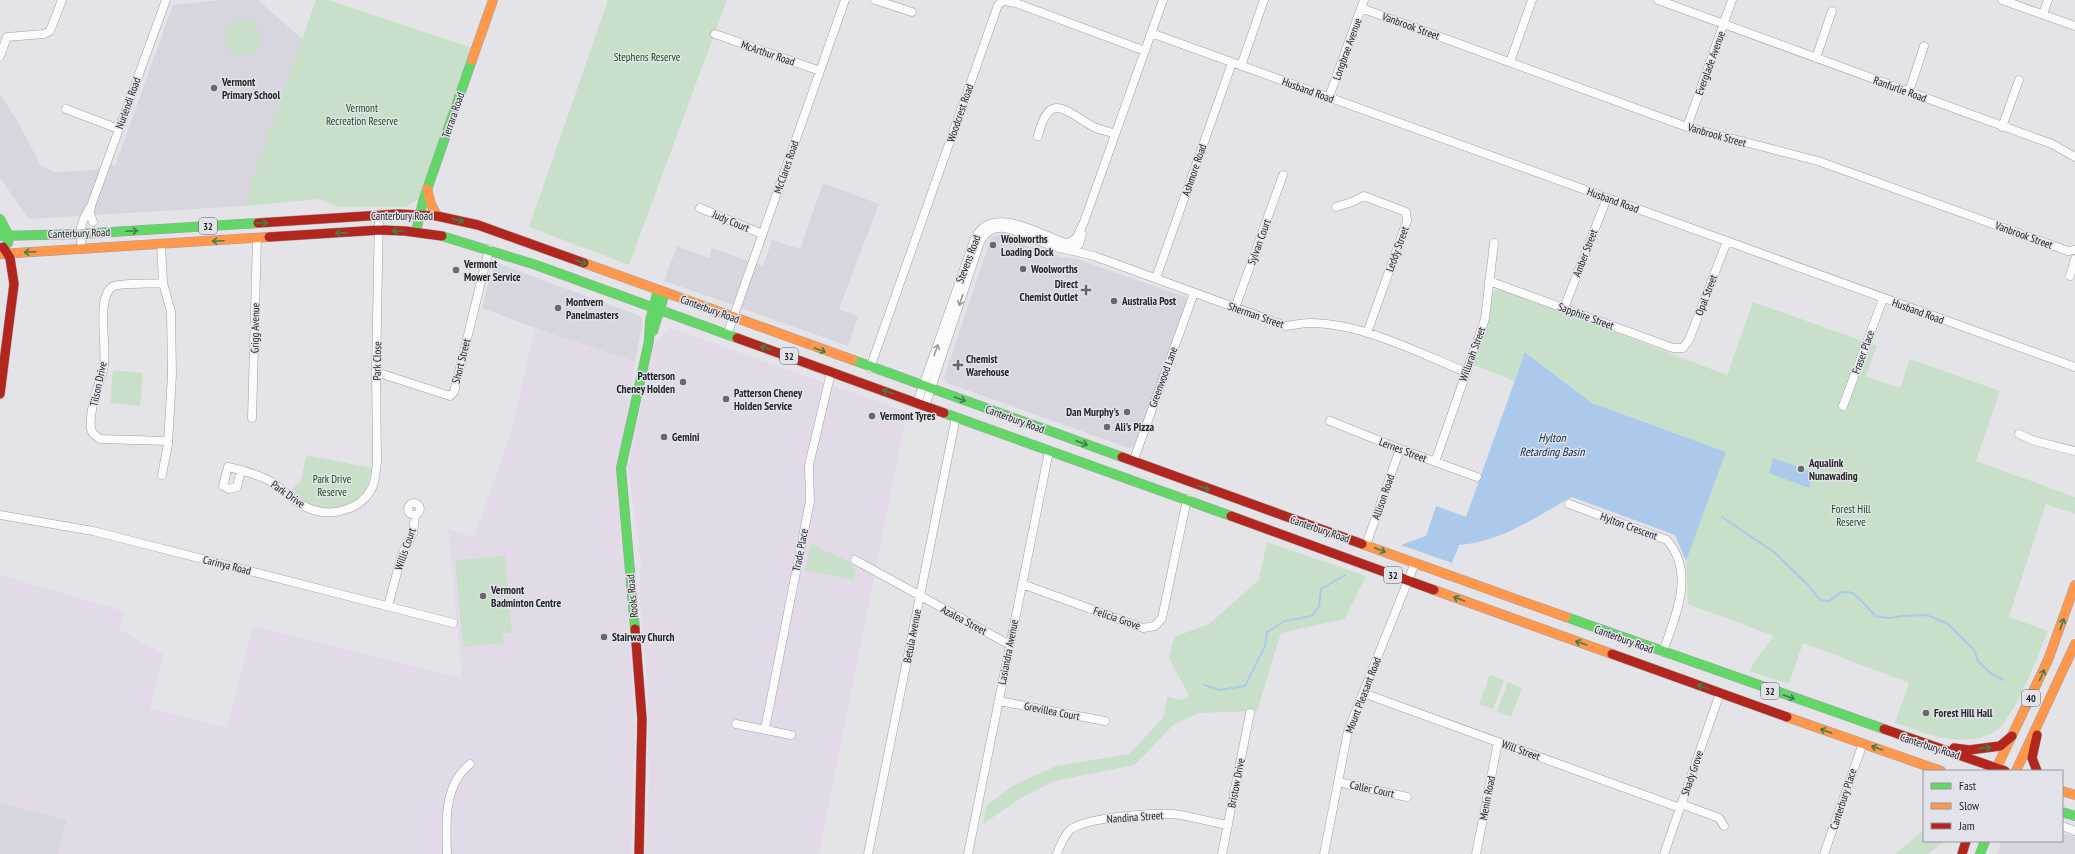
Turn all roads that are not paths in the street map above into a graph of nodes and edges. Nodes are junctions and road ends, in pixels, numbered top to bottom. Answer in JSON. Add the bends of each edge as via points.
{"nodes":[{"id":1,"x":62,"y":0,"type":"edge"},
{"id":2,"x":166,"y":0,"type":"edge"},
{"id":3,"x":493,"y":0,"type":"edge"},
{"id":4,"x":844,"y":0,"type":"edge"},
{"id":5,"x":875,"y":0,"type":"edge"},
{"id":6,"x":1163,"y":0,"type":"edge"},
{"id":7,"x":1264,"y":0,"type":"edge"},
{"id":8,"x":1532,"y":0,"type":"edge"},
{"id":9,"x":1658,"y":0,"type":"edge"},
{"id":10,"x":1732,"y":0,"type":"edge"},
{"id":11,"x":2002,"y":0,"type":"edge"},
{"id":12,"x":2048,"y":0,"type":"edge"},
{"id":13,"x":1362,"y":4,"type":"edge"},
{"id":14,"x":1832,"y":11,"type":"dead end"},
{"id":15,"x":912,"y":12,"type":"dead end"},
{"id":16,"x":2043,"y":14,"type":"junction"},
{"id":17,"x":1723,"y":25,"type":"junction"},
{"id":18,"x":2075,"y":26,"type":"edge"},
{"id":19,"x":0,"y":30,"type":"edge"},
{"id":20,"x":1151,"y":33,"type":"junction"},
{"id":21,"x":715,"y":34,"type":"dead end"},
{"id":22,"x":7,"y":36,"type":"junction"},
{"id":23,"x":1924,"y":46,"type":"dead end"},
{"id":24,"x":1145,"y":50,"type":"junction"},
{"id":25,"x":0,"y":56,"type":"edge"},
{"id":26,"x":1816,"y":58,"type":"junction"},
{"id":27,"x":1232,"y":62,"type":"junction"},
{"id":28,"x":1510,"y":62,"type":"junction"},
{"id":29,"x":1241,"y":66,"type":"junction"},
{"id":30,"x":820,"y":71,"type":"junction"},
{"id":31,"x":2019,"y":80,"type":"dead end"},
{"id":32,"x":1909,"y":92,"type":"junction"},
{"id":33,"x":1329,"y":97,"type":"junction"},
{"id":34,"x":66,"y":109,"type":"dead end"},
{"id":35,"x":1687,"y":127,"type":"junction"},
{"id":36,"x":2002,"y":127,"type":"junction"},
{"id":37,"x":119,"y":129,"type":"junction"},
{"id":38,"x":1115,"y":134,"type":"junction"},
{"id":39,"x":1038,"y":136,"type":"dead end"},
{"id":40,"x":2075,"y":156,"type":"edge"},
{"id":41,"x":1283,"y":175,"type":"dead end"},
{"id":42,"x":427,"y":189,"type":"junction"},
{"id":43,"x":1607,"y":198,"type":"junction"},
{"id":44,"x":91,"y":206,"type":"junction"},
{"id":45,"x":1336,"y":206,"type":"dead end"},
{"id":46,"x":700,"y":208,"type":"dead end"},
{"id":47,"x":379,"y":214,"type":"junction"},
{"id":48,"x":419,"y":214,"type":"junction"},
{"id":49,"x":437,"y":216,"type":"junction"},
{"id":50,"x":0,"y":219,"type":"edge"},
{"id":51,"x":93,"y":222,"type":"dead end"},
{"id":52,"x":380,"y":230,"type":"junction"},
{"id":53,"x":416,"y":232,"type":"junction"},
{"id":54,"x":79,"y":234,"type":"junction"},
{"id":55,"x":762,"y":234,"type":"junction"},
{"id":56,"x":5,"y":236,"type":"edge"},
{"id":57,"x":257,"y":238,"type":"junction"},
{"id":58,"x":0,"y":241,"type":"edge"},
{"id":59,"x":1727,"y":241,"type":"junction"},
{"id":60,"x":1076,"y":242,"type":"junction"},
{"id":61,"x":1494,"y":243,"type":"dead end"},
{"id":62,"x":161,"y":244,"type":"junction"},
{"id":63,"x":82,"y":249,"type":"junction"},
{"id":64,"x":489,"y":249,"type":"junction"},
{"id":65,"x":1065,"y":249,"type":"junction"},
{"id":66,"x":2075,"y":250,"type":"edge"},
{"id":67,"x":4,"y":253,"type":"edge"},
{"id":68,"x":1094,"y":256,"type":"junction"},
{"id":69,"x":2075,"y":259,"type":"edge"},
{"id":70,"x":2070,"y":276,"type":"dead end"},
{"id":71,"x":1156,"y":278,"type":"junction"},
{"id":72,"x":1489,"y":281,"type":"junction"},
{"id":73,"x":163,"y":283,"type":"junction"},
{"id":74,"x":662,"y":292,"type":"junction"},
{"id":75,"x":1194,"y":292,"type":"junction"},
{"id":76,"x":1883,"y":299,"type":"junction"},
{"id":77,"x":1235,"y":308,"type":"junction"},
{"id":78,"x":1564,"y":308,"type":"junction"},
{"id":79,"x":656,"y":309,"type":"junction"},
{"id":80,"x":733,"y":317,"type":"junction"},
{"id":81,"x":1367,"y":333,"type":"junction"},
{"id":82,"x":727,"y":335,"type":"junction"},
{"id":83,"x":1683,"y":348,"type":"joint"},
{"id":84,"x":2075,"y":367,"type":"edge"},
{"id":85,"x":870,"y":368,"type":"junction"},
{"id":86,"x":376,"y":372,"type":"junction"},
{"id":87,"x":832,"y":372,"type":"junction"},
{"id":88,"x":1466,"y":372,"type":"junction"},
{"id":89,"x":1,"y":384,"type":"edge"},
{"id":90,"x":927,"y":388,"type":"junction"},
{"id":91,"x":0,"y":394,"type":"edge"},
{"id":92,"x":921,"y":404,"type":"junction"},
{"id":93,"x":1843,"y":406,"type":"dead end"},
{"id":94,"x":1005,"y":416,"type":"junction"},
{"id":95,"x":956,"y":417,"type":"junction"},
{"id":96,"x":252,"y":418,"type":"dead end"},
{"id":97,"x":1015,"y":419,"type":"junction"},
{"id":98,"x":1330,"y":420,"type":"dead end"},
{"id":99,"x":1002,"y":434,"type":"junction"},
{"id":100,"x":2019,"y":434,"type":"dead end"},
{"id":101,"x":1019,"y":440,"type":"junction"},
{"id":102,"x":168,"y":441,"type":"junction"},
{"id":103,"x":1400,"y":449,"type":"junction"},
{"id":104,"x":1049,"y":451,"type":"junction"},
{"id":105,"x":2075,"y":451,"type":"edge"},
{"id":106,"x":1133,"y":462,"type":"junction"},
{"id":107,"x":1435,"y":462,"type":"junction"},
{"id":108,"x":241,"y":470,"type":"dead end"},
{"id":109,"x":162,"y":475,"type":"dead end"},
{"id":110,"x":1477,"y":477,"type":"dead end"},
{"id":111,"x":1187,"y":499,"type":"junction"},
{"id":112,"x":359,"y":503,"type":"joint"},
{"id":113,"x":1569,"y":504,"type":"dead end"},
{"id":114,"x":0,"y":514,"type":"edge"},
{"id":115,"x":415,"y":515,"type":"dead end"},
{"id":116,"x":1366,"y":545,"type":"junction"},
{"id":117,"x":855,"y":560,"type":"dead end"},
{"id":118,"x":1415,"y":564,"type":"junction"},
{"id":119,"x":1409,"y":581,"type":"junction"},
{"id":120,"x":1022,"y":584,"type":"junction"},
{"id":121,"x":2075,"y":586,"type":"edge"},
{"id":122,"x":920,"y":596,"type":"junction"},
{"id":123,"x":388,"y":606,"type":"junction"},
{"id":124,"x":453,"y":623,"type":"dead end"},
{"id":125,"x":2075,"y":644,"type":"edge"},
{"id":126,"x":1010,"y":645,"type":"junction"},
{"id":127,"x":1663,"y":652,"type":"junction"},
{"id":128,"x":2070,"y":667,"type":"edge"},
{"id":129,"x":1726,"y":675,"type":"junction"},
{"id":130,"x":1363,"y":693,"type":"junction"},
{"id":131,"x":1720,"y":693,"type":"junction"},
{"id":132,"x":999,"y":701,"type":"junction"},
{"id":133,"x":1250,"y":713,"type":"dead end"},
{"id":134,"x":1105,"y":721,"type":"dead end"},
{"id":135,"x":2040,"y":721,"type":"junction"},
{"id":136,"x":736,"y":724,"type":"dead end"},
{"id":137,"x":766,"y":729,"type":"junction"},
{"id":138,"x":791,"y":735,"type":"dead end"},
{"id":139,"x":2012,"y":735,"type":"junction"},
{"id":140,"x":1498,"y":742,"type":"junction"},
{"id":141,"x":1862,"y":743,"type":"junction"},
{"id":142,"x":1932,"y":746,"type":"junction"},
{"id":143,"x":470,"y":764,"type":"dead end"},
{"id":144,"x":1938,"y":770,"type":"edge"},
{"id":145,"x":1999,"y":770,"type":"edge"},
{"id":146,"x":2016,"y":770,"type":"edge"},
{"id":147,"x":2037,"y":770,"type":"edge"},
{"id":148,"x":1338,"y":782,"type":"junction"},
{"id":149,"x":2063,"y":791,"type":"edge"},
{"id":150,"x":2075,"y":795,"type":"edge"},
{"id":151,"x":1407,"y":797,"type":"dead end"},
{"id":152,"x":1681,"y":806,"type":"junction"},
{"id":153,"x":2063,"y":812,"type":"edge"},
{"id":154,"x":2075,"y":816,"type":"edge"},
{"id":155,"x":1228,"y":825,"type":"junction"},
{"id":156,"x":1724,"y":826,"type":"dead end"},
{"id":157,"x":2063,"y":826,"type":"edge"},
{"id":158,"x":2075,"y":831,"type":"edge"},
{"id":159,"x":1966,"y":842,"type":"edge"},
{"id":160,"x":1985,"y":842,"type":"edge"},
{"id":161,"x":447,"y":854,"type":"edge"},
{"id":162,"x":638,"y":854,"type":"edge"},
{"id":163,"x":868,"y":854,"type":"edge"},
{"id":164,"x":968,"y":854,"type":"edge"},
{"id":165,"x":1057,"y":854,"type":"edge"},
{"id":166,"x":1222,"y":854,"type":"edge"},
{"id":167,"x":1324,"y":854,"type":"edge"},
{"id":168,"x":1476,"y":854,"type":"edge"},
{"id":169,"x":1664,"y":854,"type":"edge"},
{"id":170,"x":1824,"y":854,"type":"edge"},
{"id":171,"x":1962,"y":854,"type":"edge"},
{"id":172,"x":1980,"y":854,"type":"edge"}],
"edges":[{"from":1,"to":22,"type":"street","via":[[50,32]]},
{"from":2,"to":37,"type":"street","name":"Nurlendi Road"},
{"from":3,"to":42,"type":"main road","name":"Terrara Road"},
{"from":4,"to":30,"type":"street","name":"McClares Road"},
{"from":5,"to":15,"type":"street"},
{"from":6,"to":20,"type":"street"},
{"from":7,"to":29,"type":"street"},
{"from":8,"to":28,"type":"street"},
{"from":9,"to":17,"type":"street","name":"Ranfurlie Road"},
{"from":10,"to":17,"type":"street","name":"Everglade Avenue"},
{"from":11,"to":16,"type":"street"},
{"from":12,"to":16,"type":"street"},
{"from":13,"to":28,"type":"street","name":"Vanbrook Street"},
{"from":13,"to":33,"type":"street","name":"Longbrae Avenue"},
{"from":14,"to":26,"type":"street"},
{"from":16,"to":18,"type":"street"},
{"from":17,"to":26,"type":"street","name":"Ranfurlie Road"},
{"from":17,"to":35,"type":"street","name":"Everglade Avenue"},
{"from":19,"to":22,"type":"street"},
{"from":20,"to":24,"type":"street"},
{"from":20,"to":27,"type":"street","name":"Husband Road"},
{"from":21,"to":30,"type":"street","name":"McArthur Road"},
{"from":22,"to":25,"type":"street"},
{"from":23,"to":32,"type":"street"},
{"from":24,"to":38,"type":"street"},
{"from":24,"to":85,"type":"street","name":"Woodcrest Road","via":[[1016,3],[1003,1],[998,5]]},
{"from":26,"to":32,"type":"street","name":"Ranfurlie Road"},
{"from":27,"to":29,"type":"street","name":"Husband Road"},
{"from":27,"to":71,"type":"street","name":"Ashmore Road"},
{"from":28,"to":35,"type":"street","name":"Vanbrook Street"},
{"from":29,"to":33,"type":"street","name":"Husband Road"},
{"from":30,"to":55,"type":"street","name":"McClares Road"},
{"from":31,"to":36,"type":"street"},
{"from":32,"to":36,"type":"street","name":"Ranfurlie Road"},
{"from":33,"to":43,"type":"street","name":"Husband Road"},
{"from":34,"to":37,"type":"street"},
{"from":35,"to":66,"type":"street","name":"Vanbrook Street","via":[[1818,161],[2068,251]]},
{"from":36,"to":40,"type":"street","name":"Ranfurlie Road","via":[[2052,144]]},
{"from":37,"to":44,"type":"street","name":"Nurlendi Road"},
{"from":38,"to":39,"type":"street","via":[[1094,127],[1064,108],[1054,108],[1044,117]]},
{"from":38,"to":60,"type":"street"},
{"from":41,"to":77,"type":"street","name":"Sylvan Court"},
{"from":42,"to":48,"type":"main road","name":"Terrara Road"},
{"from":42,"to":49,"type":"main road"},
{"from":43,"to":59,"type":"street","name":"Husband Road"},
{"from":43,"to":78,"type":"street","name":"Amber Street"},
{"from":44,"to":51,"type":"street","name":"Nurlendi Road"},
{"from":44,"to":54,"type":"street","name":"Nurlendi Road","via":[[81,224]]},
{"from":45,"to":81,"type":"street","name":"Leddy Street","via":[[1364,196],[1406,212],[1407,221]]},
{"from":46,"to":55,"type":"street","name":"Judy Court"},
{"from":47,"to":48,"type":"main road","name":"Canterbury Road","number":"32"},
{"from":47,"to":52,"type":"street","name":"Park Close"},
{"from":54,"to":47,"type":"main road","name":"Canterbury Road","number":"32","one_way":true},
{"from":48,"to":49,"type":"main road","name":"Canterbury Road","number":"32"},
{"from":48,"to":53,"type":"main road","name":"Terrara Road"},
{"from":49,"to":74,"type":"main road","name":"Canterbury Road","number":"32","one_way":true,"via":[[494,230]]},
{"from":50,"to":56,"type":"main road"},
{"from":53,"to":52,"type":"main road","name":"Canterbury Road","number":"32","one_way":true},
{"from":52,"to":57,"type":"main road","name":"Canterbury Road","number":"32","one_way":true},
{"from":52,"to":86,"type":"street","name":"Park Close"},
{"from":53,"to":64,"type":"main road","name":"Canterbury Road","number":"32","via":[[447,237]]},
{"from":54,"to":56,"type":"main road","name":"Canterbury Road","number":"32"},
{"from":54,"to":63,"type":"street"},
{"from":55,"to":80,"type":"street","name":"McClares Road"},
{"from":56,"to":67,"type":"main road"},
{"from":57,"to":62,"type":"main road","name":"Canterbury Road","number":"32","one_way":true},
{"from":57,"to":96,"type":"street","name":"Grigg Avenue"},
{"from":58,"to":67,"type":"main road"},
{"from":59,"to":76,"type":"street","name":"Husband Road"},
{"from":59,"to":83,"type":"street","name":"Opal Street","via":[[1689,340]]},
{"from":60,"to":65,"type":"street","via":[[1073,248]]},
{"from":60,"to":68,"type":"street","name":"Sherman Street"},
{"from":90,"to":60,"type":"street","name":"Stevens Road","one_way":true,"via":[[975,238],[980,230],[991,222],[1002,221],[1065,242]]},
{"from":61,"to":72,"type":"street","name":"Willurah Street"},
{"from":62,"to":63,"type":"main road","name":"Canterbury Road","number":"32"},
{"from":62,"to":73,"type":"street"},
{"from":63,"to":67,"type":"main road","name":"Canterbury Road","number":"32","one_way":true},
{"from":64,"to":79,"type":"main road","name":"Canterbury Road","number":"32"},
{"from":64,"to":86,"type":"street","name":"Short Street","via":[[454,392],[450,396]]},
{"from":65,"to":68,"type":"street","name":"Sherman Street"},
{"from":65,"to":90,"type":"street","name":"Stevens Road","one_way":true,"via":[[1005,228],[994,229],[986,234],[980,242]]},
{"from":67,"to":89,"type":"main road","via":[[12,268],[14,293]]},
{"from":68,"to":71,"type":"street","name":"Sherman Street"},
{"from":69,"to":70,"type":"street"},
{"from":71,"to":75,"type":"street","name":"Sherman Street"},
{"from":72,"to":78,"type":"street","name":"Sapphire Street"},
{"from":72,"to":88,"type":"street","name":"Willurah Street","via":[[1485,319]]},
{"from":73,"to":102,"type":"street","via":[[171,312],[172,374]]},
{"from":73,"to":102,"type":"street","name":"Tilson Drive","via":[[114,286],[106,293],[103,304],[104,367],[94,399],[91,428],[94,435],[100,439]]},
{"from":74,"to":79,"type":"main road","name":"Rooks Road"},
{"from":74,"to":80,"type":"main road","name":"Canterbury Road","number":"32"},
{"from":75,"to":77,"type":"street","name":"Sherman Street"},
{"from":75,"to":106,"type":"street","name":"Greenwood Lane"},
{"from":76,"to":84,"type":"street","name":"Husband Road"},
{"from":76,"to":93,"type":"street","name":"Fraser Place"},
{"from":77,"to":81,"type":"street","name":"Sherman Street","via":[[1286,326],[1328,324]]},
{"from":78,"to":83,"type":"street","name":"Sapphire Street","via":[[1673,348]]},
{"from":79,"to":82,"type":"main road","name":"Canterbury Road","number":"32"},
{"from":79,"to":162,"type":"main road","name":"Rooks Road","via":[[621,468],[642,719]]},
{"from":80,"to":82,"type":"street","name":"McClares Road"},
{"from":80,"to":85,"type":"main road","name":"Canterbury Road","number":"32","one_way":true},
{"from":81,"to":88,"type":"street","name":"Sherman Street"},
{"from":87,"to":82,"type":"main road","name":"Canterbury Road","number":"32","one_way":true},
{"from":85,"to":90,"type":"main road","name":"Canterbury Road","number":"32"},
{"from":86,"to":112,"type":"street","name":"Park Close","via":[[376,475],[371,489]]},
{"from":92,"to":87,"type":"main road","name":"Canterbury Road","number":"32","one_way":true},
{"from":87,"to":137,"type":"street","name":"Trade Place","via":[[809,465],[810,501]]},
{"from":88,"to":107,"type":"street","name":"Willurah Street"},
{"from":89,"to":91,"type":"main road"},
{"from":90,"to":92,"type":"street","name":"Stevens Road"},
{"from":90,"to":94,"type":"main road","name":"Canterbury Road","number":"32","one_way":true},
{"from":92,"to":95,"type":"main road","name":"Canterbury Road","number":"32"},
{"from":94,"to":97,"type":"main road","name":"Canterbury Road","number":"32"},
{"from":94,"to":99,"type":"main road"},
{"from":95,"to":99,"type":"main road","name":"Canterbury Road","number":"32"},
{"from":95,"to":122,"type":"street","name":"Betula Avenue"},
{"from":97,"to":101,"type":"main road"},
{"from":97,"to":106,"type":"main road","name":"Canterbury Road","number":"32","one_way":true},
{"from":98,"to":103,"type":"street","name":"Lernes Street"},
{"from":99,"to":101,"type":"main road","name":"Canterbury Road","number":"32"},
{"from":100,"to":105,"type":"street"},
{"from":101,"to":104,"type":"main road","name":"Canterbury Road","number":"32"},
{"from":102,"to":109,"type":"street"},
{"from":103,"to":107,"type":"street","name":"Lernes Street"},
{"from":103,"to":116,"type":"street","name":"Allison Road"},
{"from":104,"to":111,"type":"main road","name":"Canterbury Road","number":"32"},
{"from":104,"to":120,"type":"street","name":"Lasiandra Avenue"},
{"from":106,"to":116,"type":"main road","name":"Canterbury Road","number":"32","one_way":true},
{"from":107,"to":110,"type":"street","name":"Lernes Street"},
{"from":108,"to":112,"type":"street","name":"Park Drive","via":[[278,485],[309,509],[339,512]]},
{"from":111,"to":119,"type":"main road","name":"Canterbury Road","number":"32"},
{"from":111,"to":120,"type":"street","name":"Felicia Grove","via":[[1162,618],[1155,626],[1143,628]]},
{"from":113,"to":127,"type":"street","name":"Hylton Crescent","via":[[1667,540],[1674,548],[1680,563],[1682,592]]},
{"from":114,"to":123,"type":"street","name":"Carinya Road","via":[[93,531]]},
{"from":115,"to":123,"type":"street","name":"Willis Court","via":[[413,533],[402,554]]},
{"from":116,"to":118,"type":"main road","name":"Canterbury Road","number":"32","one_way":true},
{"from":117,"to":122,"type":"street","name":"Azalea Street"},
{"from":118,"to":119,"type":"street","name":"Mount Pleasant Road"},
{"from":118,"to":127,"type":"main road","name":"Canterbury Road","number":"32"},
{"from":119,"to":130,"type":"street","name":"Mount Pleasant Road"},
{"from":131,"to":119,"type":"main road","name":"Canterbury Road","number":"32","one_way":true},
{"from":120,"to":126,"type":"street","name":"Lasiandra Avenue"},
{"from":139,"to":121,"type":"main road","number":"40","one_way":true,"via":[[2048,660]]},
{"from":122,"to":126,"type":"street","name":"Azalea Street"},
{"from":122,"to":163,"type":"street","name":"Betula Avenue"},
{"from":123,"to":124,"type":"street","name":"Carinya Road"},
{"from":125,"to":128,"type":"main road","number":"40"},
{"from":126,"to":132,"type":"street","name":"Lasiandra Avenue"},
{"from":127,"to":129,"type":"main road","name":"Canterbury Road","number":"32"},
{"from":128,"to":135,"type":"main road","number":"40"},
{"from":129,"to":131,"type":"main road"},
{"from":129,"to":142,"type":"main road","name":"Canterbury Road","number":"32","one_way":true},
{"from":130,"to":140,"type":"street","name":"Will Street"},
{"from":130,"to":148,"type":"street","name":"Mount Pleasant Road","via":[[1348,732]]},
{"from":141,"to":131,"type":"main road","name":"Canterbury Road","number":"32","one_way":true},
{"from":131,"to":152,"type":"street","name":"Shady Grove"},
{"from":132,"to":134,"type":"street","name":"Grevillea Court"},
{"from":132,"to":164,"type":"street","name":"Lasiandra Avenue"},
{"from":133,"to":155,"type":"street","name":"Bristow Drive"},
{"from":135,"to":146,"type":"main road","number":"40"},
{"from":135,"to":147,"type":"main road","via":[[2032,755]]},
{"from":136,"to":137,"type":"street"},
{"from":137,"to":138,"type":"street"},
{"from":142,"to":139,"type":"main road","one_way":true,"via":[[1969,750],[1995,748]]},
{"from":139,"to":145,"type":"main road","number":"40"},
{"from":140,"to":152,"type":"street","name":"Will Street"},
{"from":140,"to":168,"type":"street","name":"Menin Road"},
{"from":144,"to":141,"type":"main road","name":"Canterbury Road","number":"32","one_way":true},
{"from":141,"to":170,"type":"street","name":"Canterbury Place"},
{"from":142,"to":145,"type":"main road","name":"Canterbury Road","number":"32"},
{"from":143,"to":161,"type":"street","via":[[461,771],[448,799],[445,820]]},
{"from":148,"to":151,"type":"street","name":"Caller Court"},
{"from":148,"to":167,"type":"street","name":"Mount Pleasant Road"},
{"from":149,"to":150,"type":"main road"},
{"from":152,"to":156,"type":"street","name":"Will Street","via":[[1719,818]]},
{"from":152,"to":169,"type":"street","name":"Shady Grove"},
{"from":153,"to":154,"type":"main road"},
{"from":155,"to":165,"type":"street","name":"Nandina Street","via":[[1174,814],[1109,818],[1088,822],[1070,830]]},
{"from":155,"to":166,"type":"street","name":"Bristow Drive"},
{"from":157,"to":158,"type":"street"},
{"from":159,"to":171,"type":"main road"},
{"from":160,"to":172,"type":"main road"}]}
